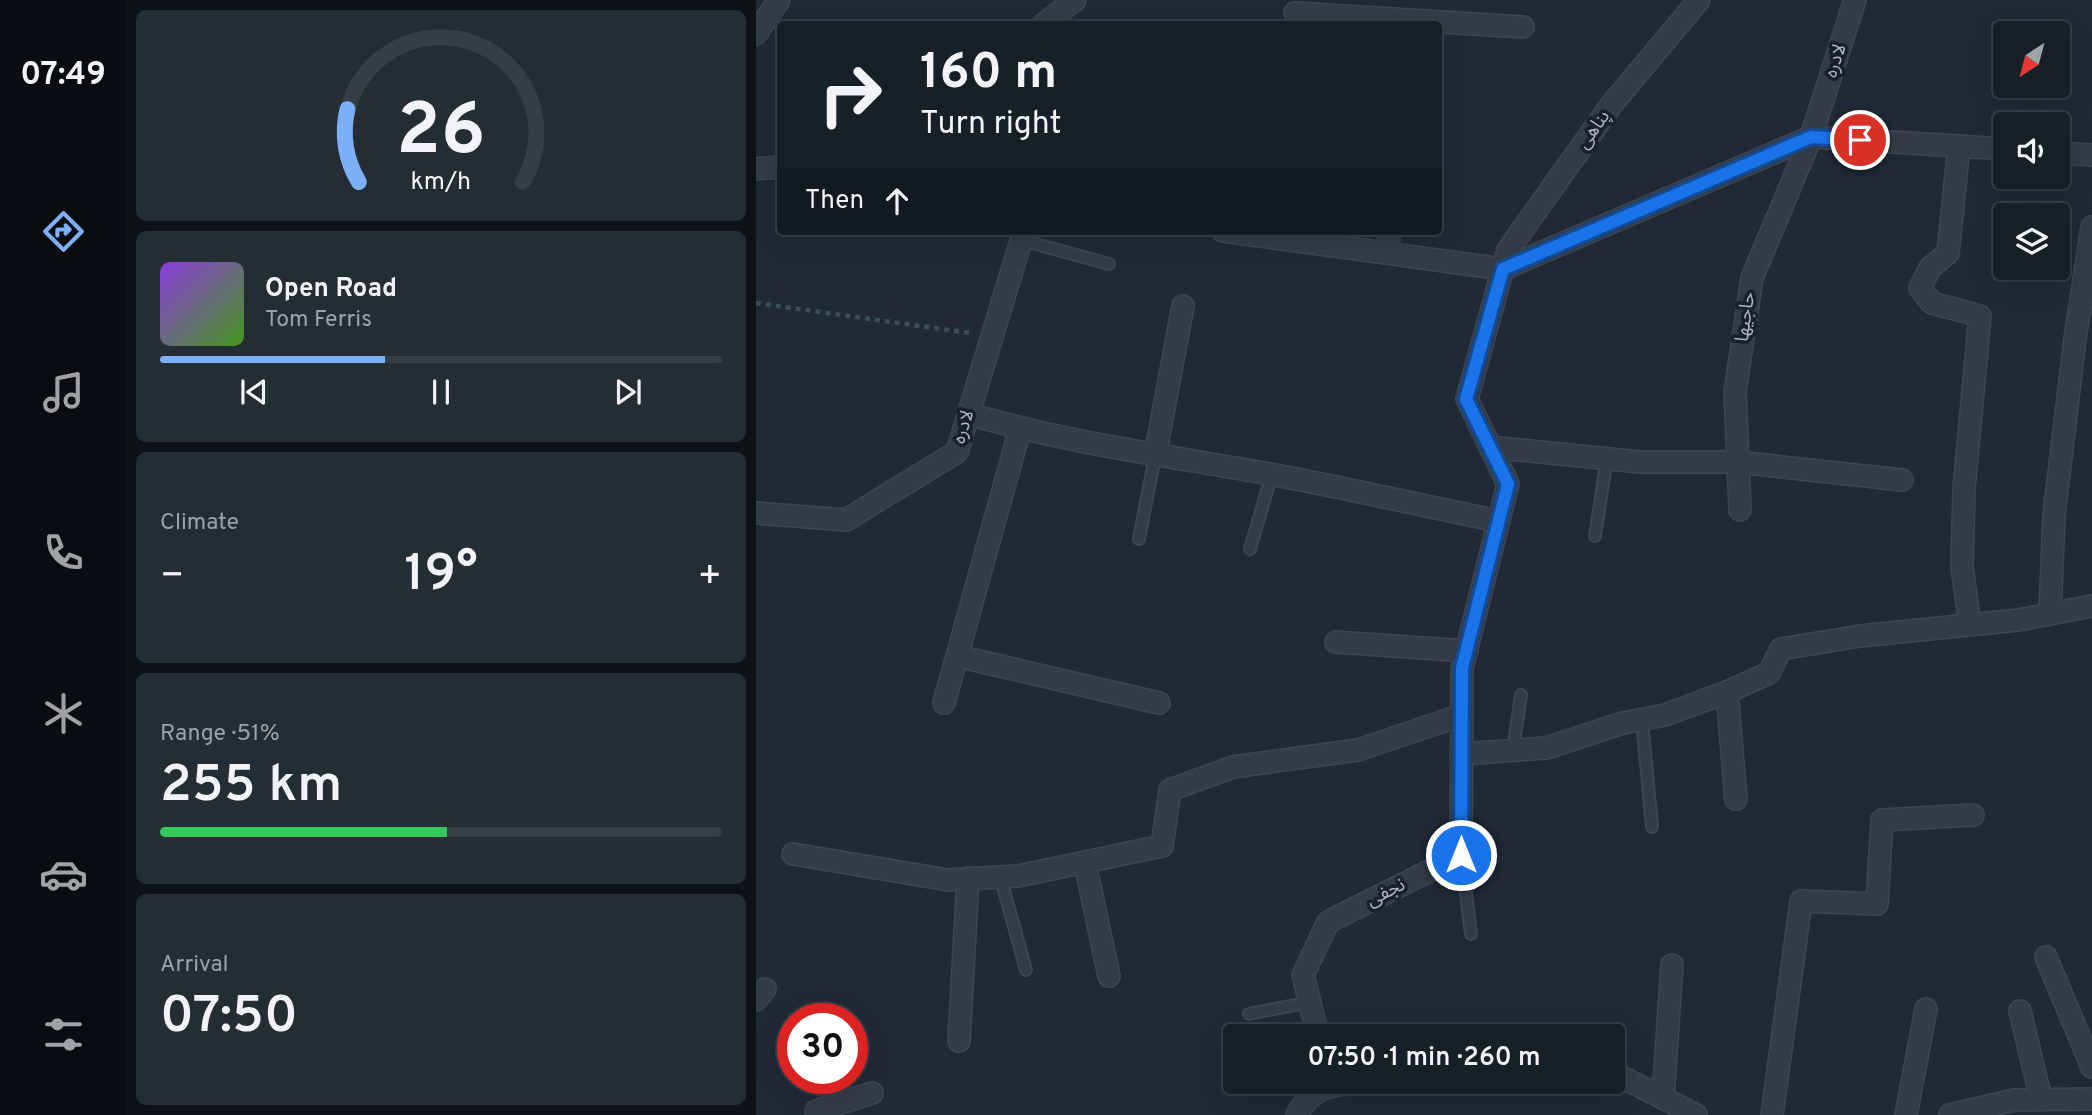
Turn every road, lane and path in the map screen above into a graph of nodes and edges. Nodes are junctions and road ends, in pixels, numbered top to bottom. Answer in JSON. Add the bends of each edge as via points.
{"nodes":[{"id":1,"x":779,"y":0,"type":"edge"},
{"id":2,"x":1075,"y":0,"type":"edge"},
{"id":3,"x":1699,"y":0,"type":"edge"},
{"id":4,"x":1856,"y":0,"type":"edge"},
{"id":5,"x":1295,"y":13,"type":"dead end"},
{"id":6,"x":1399,"y":15,"type":"edge"},
{"id":7,"x":1048,"y":21,"type":"edge"},
{"id":8,"x":1523,"y":27,"type":"dead end"},
{"id":9,"x":756,"y":34,"type":"edge"},
{"id":10,"x":1811,"y":137,"type":"junction"},
{"id":11,"x":1959,"y":146,"type":"junction"},
{"id":12,"x":1993,"y":148,"type":"edge"},
{"id":13,"x":2070,"y":154,"type":"edge"},
{"id":14,"x":2092,"y":155,"type":"edge"},
{"id":15,"x":777,"y":167,"type":"edge"},
{"id":16,"x":756,"y":169,"type":"edge"},
{"id":17,"x":2092,"y":227,"type":"edge"},
{"id":18,"x":1253,"y":235,"type":"edge"},
{"id":19,"x":1389,"y":235,"type":"edge"},
{"id":20,"x":1022,"y":236,"type":"edge"},
{"id":21,"x":1388,"y":253,"type":"junction"},
{"id":22,"x":1109,"y":264,"type":"dead end"},
{"id":23,"x":1503,"y":269,"type":"junction"},
{"id":24,"x":756,"y":303,"type":"edge"},
{"id":25,"x":1183,"y":306,"type":"dead end"},
{"id":26,"x":992,"y":336,"type":"junction"},
{"id":27,"x":969,"y":414,"type":"junction"},
{"id":28,"x":1020,"y":429,"type":"junction"},
{"id":29,"x":1490,"y":447,"type":"junction"},
{"id":30,"x":1154,"y":456,"type":"junction"},
{"id":31,"x":1607,"y":458,"type":"junction"},
{"id":32,"x":1737,"y":462,"type":"junction"},
{"id":33,"x":1272,"y":474,"type":"junction"},
{"id":34,"x":1902,"y":480,"type":"dead end"},
{"id":35,"x":1740,"y":510,"type":"dead end"},
{"id":36,"x":756,"y":513,"type":"edge"},
{"id":37,"x":1499,"y":522,"type":"junction"},
{"id":38,"x":1595,"y":536,"type":"dead end"},
{"id":39,"x":1139,"y":539,"type":"dead end"},
{"id":40,"x":1250,"y":549,"type":"dead end"},
{"id":41,"x":2092,"y":606,"type":"edge"},
{"id":42,"x":2050,"y":614,"type":"junction"},
{"id":43,"x":1970,"y":625,"type":"junction"},
{"id":44,"x":1336,"y":642,"type":"dead end"},
{"id":45,"x":1466,"y":651,"type":"junction"},
{"id":46,"x":957,"y":656,"type":"junction"},
{"id":47,"x":1727,"y":692,"type":"junction"},
{"id":48,"x":1521,"y":695,"type":"dead end"},
{"id":49,"x":944,"y":703,"type":"dead end"},
{"id":50,"x":1159,"y":703,"type":"dead end"},
{"id":51,"x":1462,"y":715,"type":"junction"},
{"id":52,"x":1642,"y":720,"type":"junction"},
{"id":53,"x":1513,"y":750,"type":"junction"},
{"id":54,"x":1461,"y":754,"type":"junction"},
{"id":55,"x":1736,"y":799,"type":"dead end"},
{"id":56,"x":1973,"y":815,"type":"dead end"},
{"id":57,"x":1652,"y":827,"type":"dead end"},
{"id":58,"x":793,"y":855,"type":"dead end"},
{"id":59,"x":1461,"y":855,"type":"junction"},
{"id":60,"x":1085,"y":863,"type":"junction"},
{"id":61,"x":1000,"y":876,"type":"junction"},
{"id":62,"x":968,"y":878,"type":"junction"},
{"id":63,"x":1471,"y":934,"type":"dead end"},
{"id":64,"x":2046,"y":957,"type":"dead end"},
{"id":65,"x":1672,"y":965,"type":"dead end"},
{"id":66,"x":1026,"y":970,"type":"dead end"},
{"id":67,"x":1109,"y":976,"type":"dead end"},
{"id":68,"x":1310,"y":1002,"type":"junction"},
{"id":69,"x":1926,"y":1009,"type":"dead end"},
{"id":70,"x":2020,"y":1010,"type":"dead end"},
{"id":71,"x":1249,"y":1014,"type":"dead end"},
{"id":72,"x":1315,"y":1024,"type":"edge"},
{"id":73,"x":959,"y":1041,"type":"dead end"},
{"id":74,"x":2092,"y":1067,"type":"edge"},
{"id":75,"x":1625,"y":1079,"type":"edge"},
{"id":76,"x":873,"y":1093,"type":"dead end"},
{"id":77,"x":1313,"y":1094,"type":"edge"},
{"id":78,"x":1663,"y":1098,"type":"junction"},
{"id":79,"x":2041,"y":1099,"type":"junction"},
{"id":80,"x":2086,"y":1104,"type":"edge"},
{"id":81,"x":817,"y":1115,"type":"edge"},
{"id":82,"x":1297,"y":1115,"type":"edge"},
{"id":83,"x":1696,"y":1115,"type":"edge"},
{"id":84,"x":1772,"y":1115,"type":"edge"},
{"id":85,"x":1906,"y":1115,"type":"edge"},
{"id":86,"x":1950,"y":1115,"type":"edge"}],
"edges":[{"from":1,"to":9,"type":"street"},
{"from":2,"to":7,"type":"street"},
{"from":3,"to":23,"type":"street","name":"پناهی","via":[[1612,104],[1508,250]]},
{"from":4,"to":10,"type":"street","name":"لادره"},
{"from":5,"to":6,"type":"street"},
{"from":6,"to":8,"type":"street"},
{"from":10,"to":11,"type":"street"},
{"from":10,"to":23,"type":"street"},
{"from":10,"to":32,"type":"street","name":"حاجیها","via":[[1752,278],[1735,392]]},
{"from":11,"to":12,"type":"street"},
{"from":11,"to":43,"type":"street","via":[[1948,253],[1930,268],[1920,288],[1933,303],[1980,316],[1964,489],[1962,567]]},
{"from":13,"to":14,"type":"street"},
{"from":15,"to":16,"type":"street"},
{"from":17,"to":42,"type":"street","via":[[2054,515]]},
{"from":18,"to":21,"type":"street"},
{"from":19,"to":21,"type":"street"},
{"from":20,"to":22,"type":"lane"},
{"from":20,"to":26,"type":"street","name":"لادره"},
{"from":21,"to":23,"type":"street"},
{"from":23,"to":29,"type":"street","via":[[1466,399]]},
{"from":24,"to":26,"type":"path"},
{"from":25,"to":30,"type":"street"},
{"from":26,"to":27,"type":"street","name":"لادره"},
{"from":27,"to":28,"type":"street"},
{"from":27,"to":36,"type":"street","name":"لادره","via":[[957,452],[846,520]]},
{"from":28,"to":30,"type":"street"},
{"from":28,"to":46,"type":"street"},
{"from":29,"to":31,"type":"street"},
{"from":29,"to":37,"type":"street","via":[[1508,484]]},
{"from":30,"to":33,"type":"street"},
{"from":30,"to":39,"type":"lane"},
{"from":31,"to":32,"type":"street"},
{"from":31,"to":38,"type":"lane"},
{"from":32,"to":34,"type":"street"},
{"from":32,"to":35,"type":"street","name":"حاجیها"},
{"from":33,"to":37,"type":"street"},
{"from":33,"to":40,"type":"lane"},
{"from":37,"to":45,"type":"street"},
{"from":41,"to":42,"type":"street"},
{"from":42,"to":43,"type":"street"},
{"from":43,"to":47,"type":"street","via":[[1781,649],[1769,673]]},
{"from":44,"to":45,"type":"street"},
{"from":45,"to":51,"type":"street"},
{"from":46,"to":49,"type":"street"},
{"from":46,"to":50,"type":"street"},
{"from":47,"to":52,"type":"street"},
{"from":47,"to":55,"type":"street"},
{"from":48,"to":53,"type":"lane"},
{"from":51,"to":54,"type":"street"},
{"from":51,"to":60,"type":"street","via":[[1358,750],[1233,767],[1170,790],[1162,846]]},
{"from":52,"to":53,"type":"street","via":[[1546,748]]},
{"from":52,"to":57,"type":"lane"},
{"from":53,"to":54,"type":"street"},
{"from":54,"to":59,"type":"street"},
{"from":56,"to":84,"type":"street","via":[[1882,820],[1877,904],[1801,901]]},
{"from":58,"to":62,"type":"street","via":[[948,880]]},
{"from":59,"to":63,"type":"lane"},
{"from":59,"to":68,"type":"street","name":"نجفی","via":[[1328,922],[1303,975]]},
{"from":60,"to":61,"type":"street"},
{"from":60,"to":67,"type":"street"},
{"from":61,"to":62,"type":"street"},
{"from":61,"to":66,"type":"lane"},
{"from":62,"to":73,"type":"street"},
{"from":64,"to":74,"type":"street"},
{"from":65,"to":78,"type":"street"},
{"from":68,"to":71,"type":"lane"},
{"from":68,"to":72,"type":"street","name":"نجفی"},
{"from":69,"to":85,"type":"street"},
{"from":70,"to":79,"type":"street"},
{"from":75,"to":78,"type":"street"},
{"from":76,"to":81,"type":"street","via":[[816,1111]]},
{"from":77,"to":82,"type":"street"},
{"from":78,"to":83,"type":"street"},
{"from":79,"to":80,"type":"street"},
{"from":79,"to":86,"type":"street","via":[[2014,1100]]}]}
